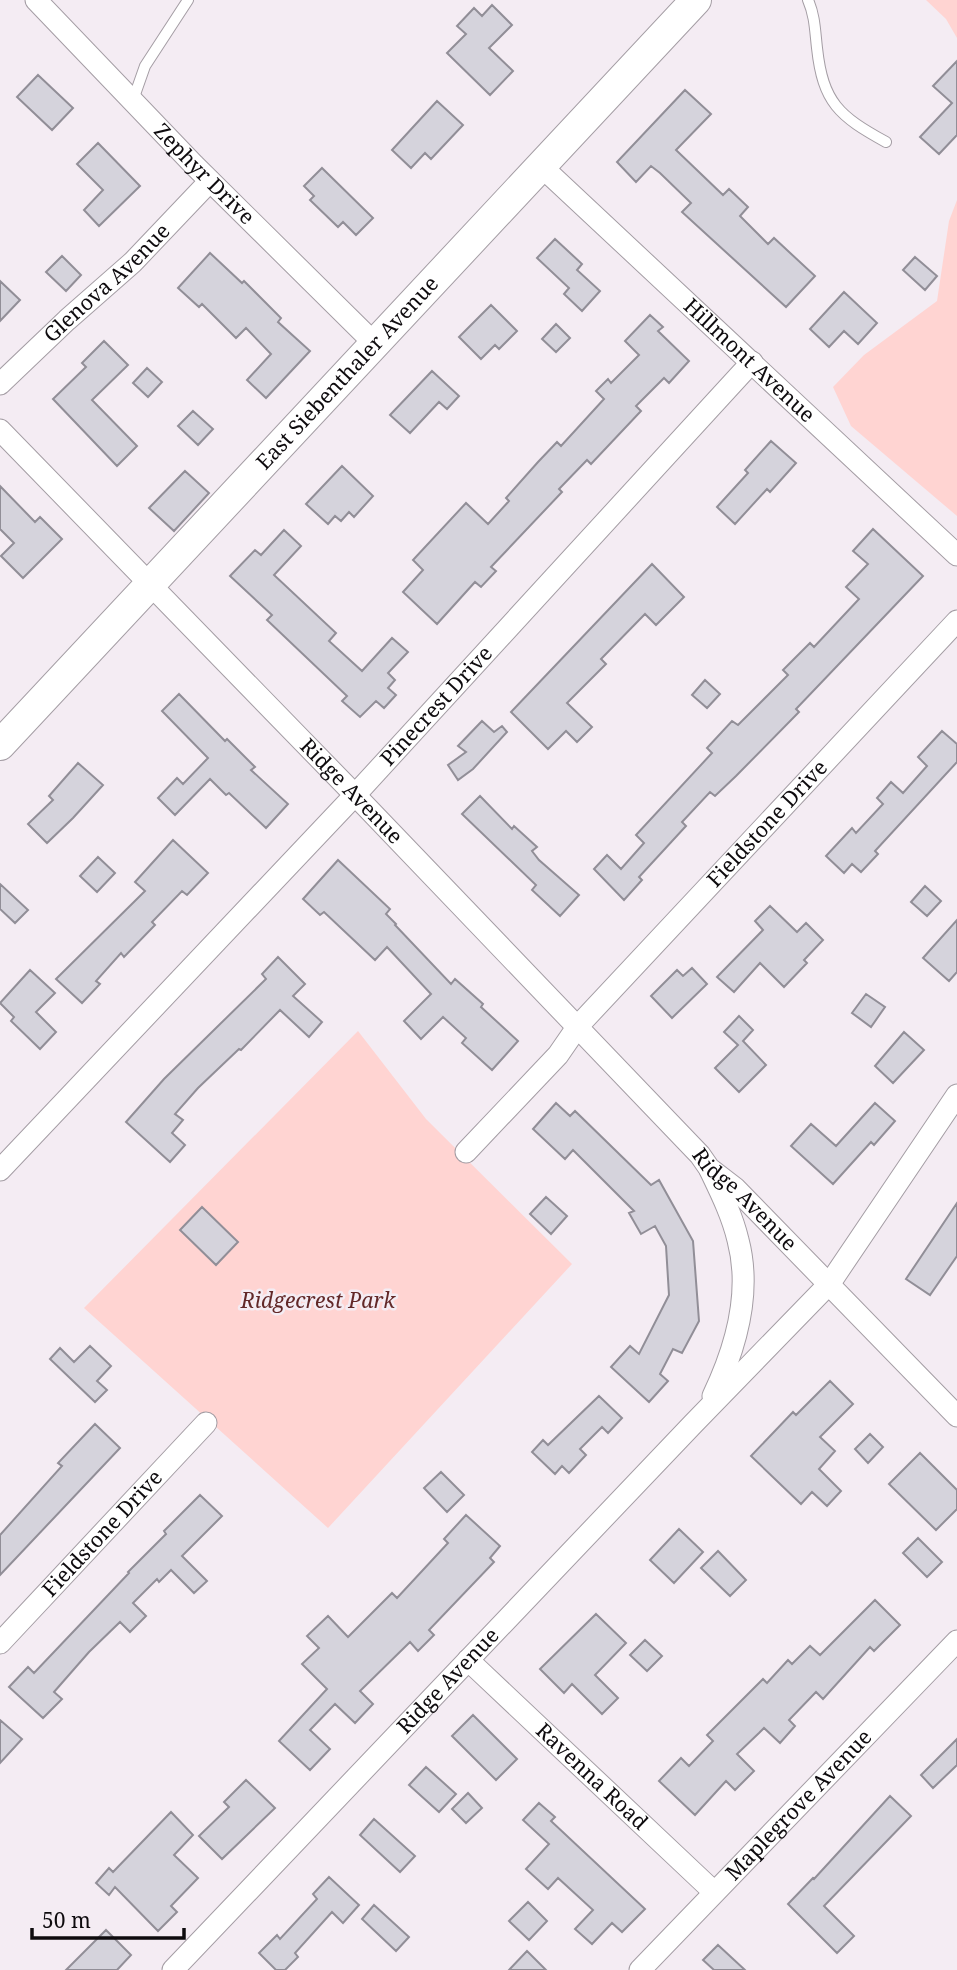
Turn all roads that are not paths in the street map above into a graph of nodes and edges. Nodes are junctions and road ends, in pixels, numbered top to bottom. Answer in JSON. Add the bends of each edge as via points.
{"nodes":[{"id":1,"x":36,"y":0,"type":"edge"},
{"id":2,"x":188,"y":0,"type":"edge"},
{"id":3,"x":695,"y":0,"type":"edge"},
{"id":4,"x":808,"y":0,"type":"edge"},
{"id":5,"x":132,"y":100,"type":"junction"},
{"id":6,"x":886,"y":142,"type":"dead end"},
{"id":7,"x":541,"y":166,"type":"junction"},
{"id":8,"x":210,"y":181,"type":"junction"},
{"id":9,"x":374,"y":344,"type":"junction"},
{"id":10,"x":752,"y":362,"type":"junction"},
{"id":11,"x":0,"y":384,"type":"edge"},
{"id":12,"x":0,"y":430,"type":"edge"},
{"id":13,"x":957,"y":555,"type":"edge"},
{"id":14,"x":151,"y":585,"type":"junction"},
{"id":15,"x":957,"y":621,"type":"edge"},
{"id":16,"x":0,"y":745,"type":"edge"},
{"id":17,"x":355,"y":795,"type":"junction"},
{"id":18,"x":578,"y":1026,"type":"junction"},
{"id":19,"x":957,"y":1095,"type":"edge"},
{"id":20,"x":466,"y":1152,"type":"dead end"},
{"id":21,"x":709,"y":1168,"type":"junction"},
{"id":22,"x":0,"y":1170,"type":"edge"},
{"id":23,"x":830,"y":1283,"type":"junction"},
{"id":24,"x":957,"y":1416,"type":"edge"},
{"id":25,"x":206,"y":1423,"type":"dead end"},
{"id":26,"x":693,"y":1424,"type":"junction"},
{"id":27,"x":957,"y":1641,"type":"edge"},
{"id":28,"x":0,"y":1643,"type":"edge"},
{"id":29,"x":468,"y":1660,"type":"junction"},
{"id":30,"x":714,"y":1892,"type":"junction"},
{"id":31,"x":173,"y":1970,"type":"edge"},
{"id":32,"x":640,"y":1970,"type":"edge"}],
"edges":[{"from":1,"to":5,"type":"street","name":"Zephyr Drive"},
{"from":2,"to":5,"type":"lane","via":[[145,66]]},
{"from":3,"to":7,"type":"main road","name":"East Siebenthaler Avenue"},
{"from":4,"to":6,"type":"lane","via":[[823,86],[852,123]]},
{"from":5,"to":8,"type":"street","name":"Zephyr Drive"},
{"from":7,"to":9,"type":"main road","name":"East Siebenthaler Avenue"},
{"from":7,"to":10,"type":"street","name":"Hillmont Avenue"},
{"from":8,"to":9,"type":"street","name":"Zephyr Drive"},
{"from":8,"to":11,"type":"street","name":"Glenova Avenue","via":[[133,262]]},
{"from":9,"to":14,"type":"main road","name":"East Siebenthaler Avenue"},
{"from":10,"to":13,"type":"street","name":"Hillmont Avenue"},
{"from":10,"to":17,"type":"street","name":"Pinecrest Drive"},
{"from":12,"to":14,"type":"street","name":"Ridge Avenue"},
{"from":14,"to":16,"type":"main road","name":"East Siebenthaler Avenue"},
{"from":14,"to":17,"type":"street","name":"Ridge Avenue"},
{"from":15,"to":18,"type":"street","name":"Fieldstone Drive"},
{"from":17,"to":18,"type":"street","name":"Ridge Avenue"},
{"from":17,"to":22,"type":"street","name":"Pinecrest Drive"},
{"from":18,"to":20,"type":"street","name":"Fieldstone Drive","via":[[558,1055]]},
{"from":18,"to":21,"type":"street","name":"Ridge Avenue"},
{"from":19,"to":23,"type":"street"},
{"from":21,"to":23,"type":"street","name":"Ridge Avenue"},
{"from":21,"to":26,"type":"street","via":[[739,1241],[742,1304],[726,1368]]},
{"from":23,"to":24,"type":"street"},
{"from":23,"to":26,"type":"street","name":"Ridge Avenue"},
{"from":25,"to":28,"type":"street","name":"Fieldstone Drive"},
{"from":26,"to":29,"type":"street","name":"Ridge Avenue"},
{"from":27,"to":30,"type":"street","name":"Maplegrove Avenue"},
{"from":29,"to":30,"type":"street","name":"Ravenna Road"},
{"from":29,"to":31,"type":"street","name":"Ridge Avenue"},
{"from":30,"to":32,"type":"street","name":"Maplegrove Avenue"}]}
